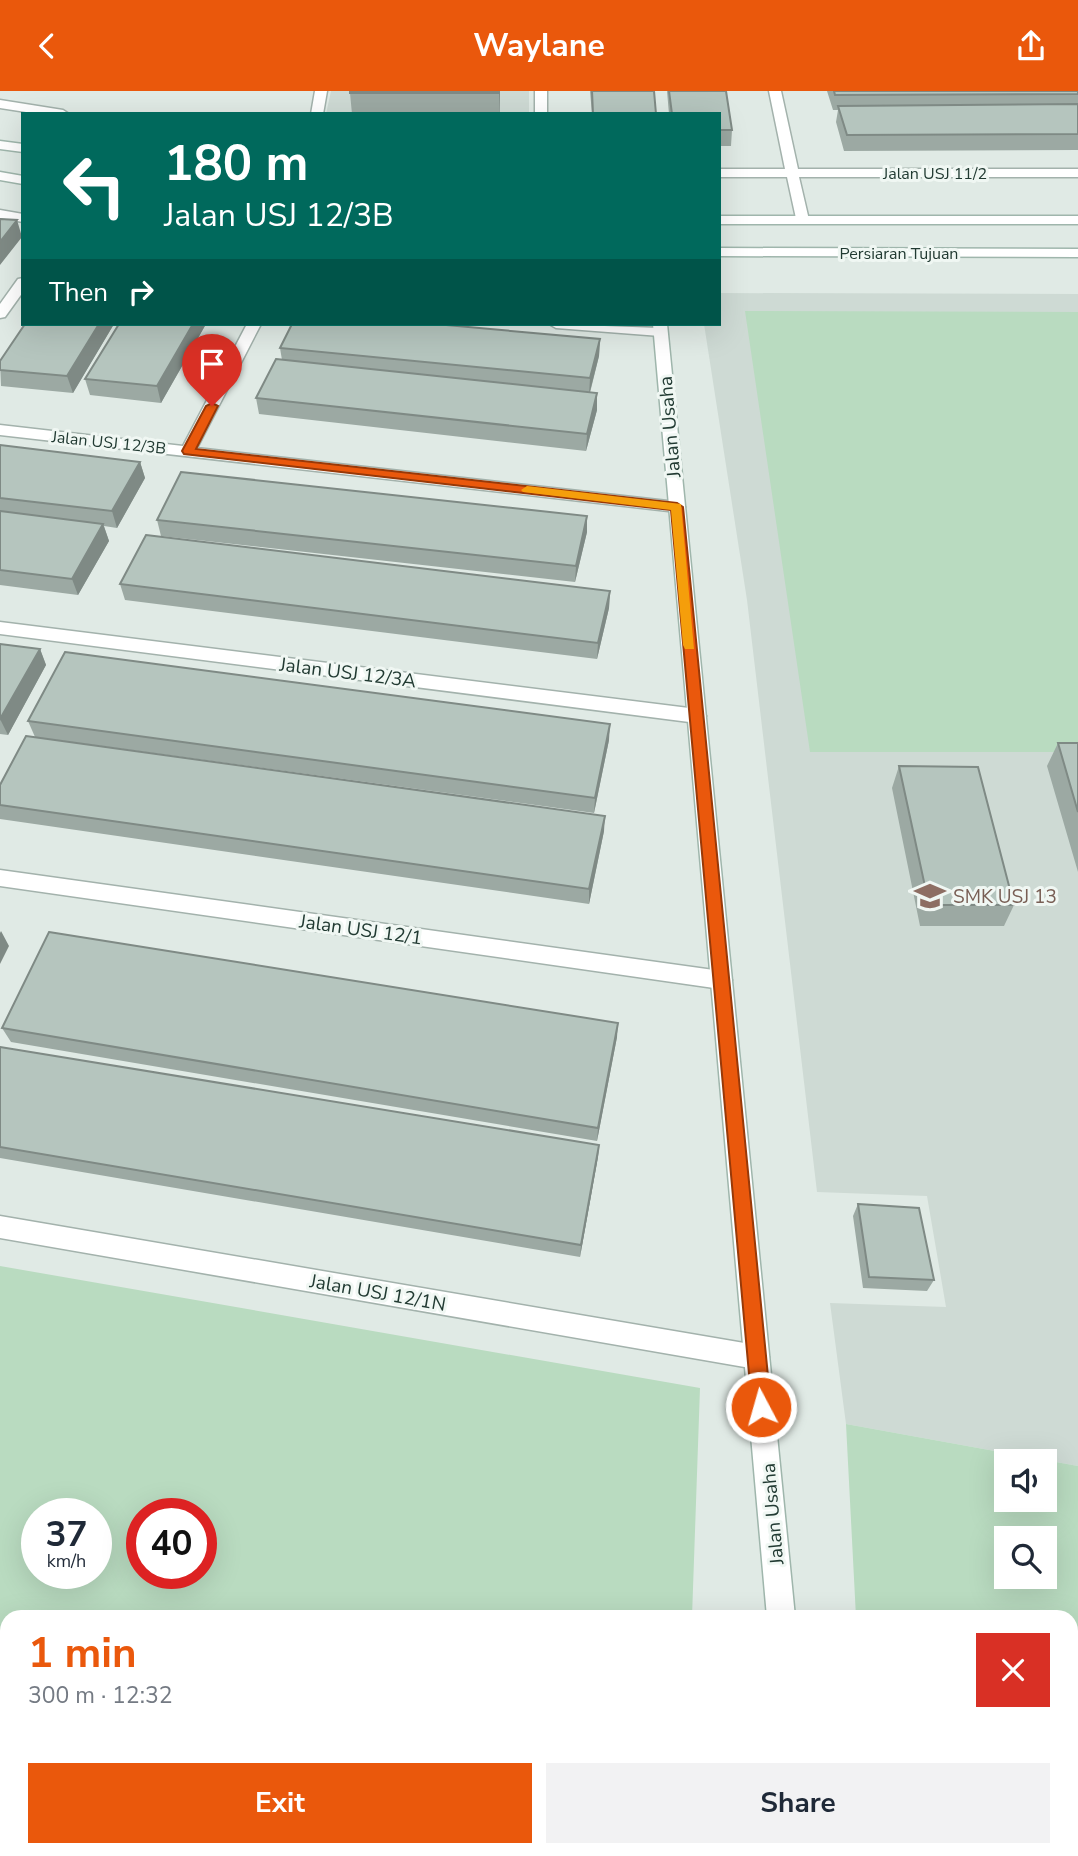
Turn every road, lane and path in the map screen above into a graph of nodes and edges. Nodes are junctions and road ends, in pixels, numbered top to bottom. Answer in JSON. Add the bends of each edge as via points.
{"nodes":[{"id":1,"x":321,"y":91,"type":"edge"},
{"id":2,"x":541,"y":91,"type":"edge"},
{"id":3,"x":775,"y":91,"type":"edge"},
{"id":4,"x":0,"y":104,"type":"edge"},
{"id":5,"x":50,"y":112,"type":"edge"},
{"id":6,"x":317,"y":112,"type":"edge"},
{"id":7,"x":541,"y":112,"type":"edge"},
{"id":8,"x":0,"y":145,"type":"edge"},
{"id":9,"x":21,"y":148,"type":"edge"},
{"id":10,"x":792,"y":172,"type":"junction"},
{"id":11,"x":721,"y":173,"type":"edge"},
{"id":12,"x":1078,"y":173,"type":"edge"},
{"id":13,"x":0,"y":176,"type":"edge"},
{"id":14,"x":21,"y":180,"type":"edge"},
{"id":15,"x":0,"y":214,"type":"edge"},
{"id":16,"x":21,"y":218,"type":"edge"},
{"id":17,"x":721,"y":219,"type":"edge"},
{"id":18,"x":802,"y":219,"type":"junction"},
{"id":19,"x":1078,"y":220,"type":"edge"},
{"id":20,"x":721,"y":252,"type":"edge"},
{"id":21,"x":1078,"y":253,"type":"edge"},
{"id":22,"x":21,"y":285,"type":"edge"},
{"id":23,"x":0,"y":314,"type":"edge"},
{"id":24,"x":253,"y":326,"type":"edge"},
{"id":25,"x":608,"y":326,"type":"edge"},
{"id":26,"x":660,"y":328,"type":"edge"},
{"id":27,"x":0,"y":430,"type":"edge"},
{"id":28,"x":188,"y":451,"type":"junction"},
{"id":29,"x":677,"y":507,"type":"junction"},
{"id":30,"x":0,"y":628,"type":"edge"},
{"id":31,"x":696,"y":716,"type":"junction"},
{"id":32,"x":0,"y":878,"type":"edge"},
{"id":33,"x":721,"y":980,"type":"junction"},
{"id":34,"x":0,"y":1227,"type":"edge"},
{"id":35,"x":756,"y":1357,"type":"junction"},
{"id":36,"x":780,"y":1610,"type":"edge"}],
"edges":[{"from":1,"to":6,"type":"street"},
{"from":2,"to":7,"type":"street"},
{"from":3,"to":10,"type":"street"},
{"from":4,"to":5,"type":"street"},
{"from":8,"to":9,"type":"street"},
{"from":10,"to":11,"type":"street","name":"Jalan USJ 11/2"},
{"from":10,"to":12,"type":"street","name":"Jalan USJ 11/2"},
{"from":10,"to":18,"type":"street"},
{"from":13,"to":14,"type":"street"},
{"from":15,"to":16,"type":"street"},
{"from":17,"to":18,"type":"street","name":"Persiaran Tujuan"},
{"from":18,"to":19,"type":"street","name":"Persiaran Tujuan"},
{"from":20,"to":21,"type":"street","name":"Persiaran Tujuan"},
{"from":22,"to":23,"type":"street"},
{"from":24,"to":28,"type":"street"},
{"from":25,"to":26,"type":"street"},
{"from":26,"to":29,"type":"street","name":"Jalan Usaha"},
{"from":27,"to":28,"type":"street","name":"Jalan USJ 12/3B"},
{"from":28,"to":29,"type":"street","name":"Jalan USJ 12/3B"},
{"from":29,"to":31,"type":"street","name":"Jalan Usaha"},
{"from":30,"to":31,"type":"street","name":"Jalan USJ 12/3A"},
{"from":31,"to":33,"type":"street","name":"Jalan Usaha"},
{"from":32,"to":33,"type":"street","name":"Jalan USJ 12/1"},
{"from":33,"to":35,"type":"street","name":"Jalan Usaha"},
{"from":34,"to":35,"type":"street","name":"Jalan USJ 12/1N"},
{"from":35,"to":36,"type":"street","name":"Jalan Usaha"}]}
